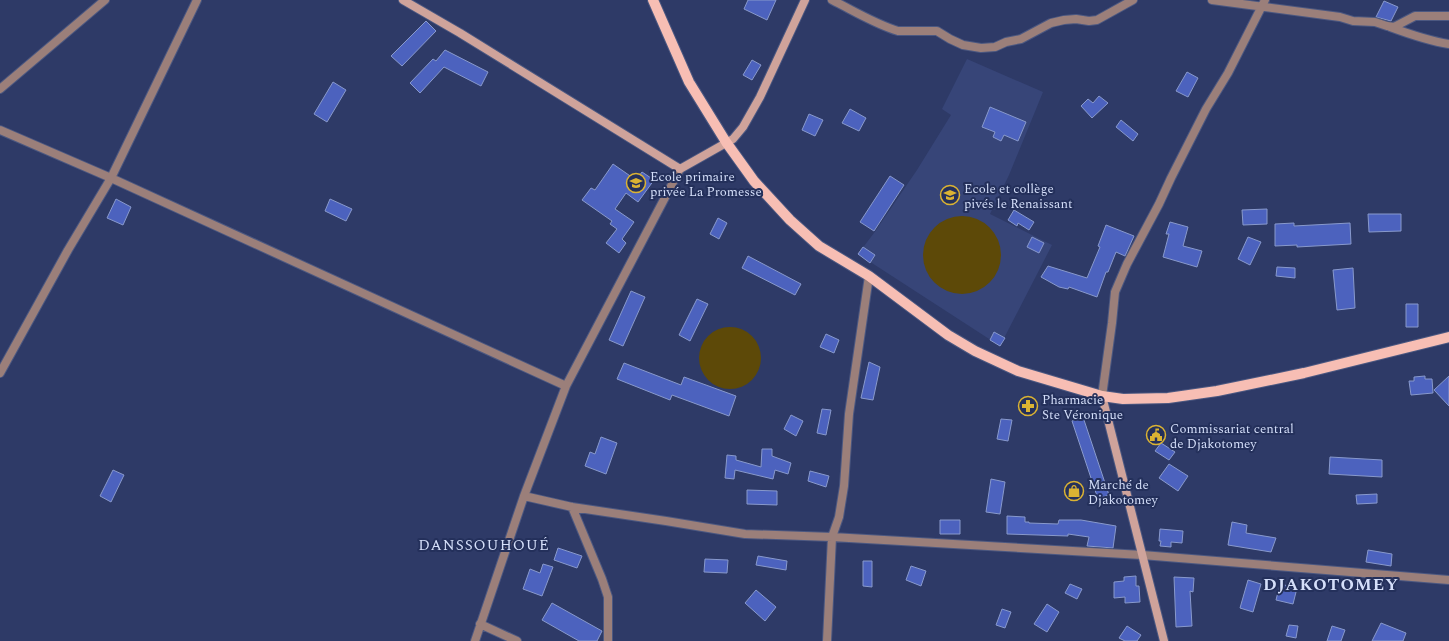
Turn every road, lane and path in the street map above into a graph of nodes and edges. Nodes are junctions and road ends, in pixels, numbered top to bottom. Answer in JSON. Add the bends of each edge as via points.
{"nodes":[{"id":1,"x":105,"y":0,"type":"edge"},
{"id":2,"x":197,"y":0,"type":"edge"},
{"id":3,"x":403,"y":0,"type":"edge"},
{"id":4,"x":653,"y":0,"type":"edge"},
{"id":5,"x":805,"y":0,"type":"edge"},
{"id":6,"x":832,"y":0,"type":"edge"},
{"id":7,"x":1133,"y":0,"type":"edge"},
{"id":8,"x":1212,"y":0,"type":"edge"},
{"id":9,"x":1264,"y":3,"type":"edge"},
{"id":10,"x":1449,"y":16,"type":"edge"},
{"id":11,"x":1387,"y":26,"type":"junction"},
{"id":12,"x":1449,"y":44,"type":"edge"},
{"id":13,"x":0,"y":89,"type":"edge"},
{"id":14,"x":0,"y":130,"type":"edge"},
{"id":15,"x":726,"y":142,"type":"junction"},
{"id":16,"x":680,"y":170,"type":"junction"},
{"id":17,"x":111,"y":178,"type":"junction"},
{"id":18,"x":869,"y":276,"type":"junction"},
{"id":19,"x":1449,"y":337,"type":"edge"},
{"id":20,"x":0,"y":373,"type":"edge"},
{"id":21,"x":566,"y":386,"type":"junction"},
{"id":22,"x":1102,"y":396,"type":"junction"},
{"id":23,"x":524,"y":496,"type":"junction"},
{"id":24,"x":572,"y":507,"type":"junction"},
{"id":25,"x":832,"y":537,"type":"junction"},
{"id":26,"x":1142,"y":555,"type":"junction"},
{"id":27,"x":1449,"y":580,"type":"edge"},
{"id":28,"x":480,"y":624,"type":"junction"},
{"id":29,"x":475,"y":641,"type":"edge"},
{"id":30,"x":517,"y":641,"type":"edge"},
{"id":31,"x":608,"y":641,"type":"edge"},
{"id":32,"x":827,"y":641,"type":"edge"},
{"id":33,"x":1164,"y":641,"type":"edge"}],
"edges":[{"from":1,"to":13,"type":"street"},
{"from":2,"to":17,"type":"street"},
{"from":3,"to":16,"type":"street"},
{"from":4,"to":15,"type":"main road","via":[[689,82]]},
{"from":5,"to":15,"type":"street","via":[[744,127],[733,139]]},
{"from":6,"to":7,"type":"street","via":[[892,29],[937,31],[963,45],[981,48],[995,47],[1021,39],[1064,20],[1097,20]]},
{"from":8,"to":9,"type":"street"},
{"from":9,"to":11,"type":"street"},
{"from":9,"to":22,"type":"street","via":[[1228,73],[1206,109],[1115,292]]},
{"from":10,"to":11,"type":"street","via":[[1415,16],[1394,27]]},
{"from":11,"to":12,"type":"street"},
{"from":14,"to":17,"type":"street"},
{"from":15,"to":16,"type":"street"},
{"from":15,"to":18,"type":"main road","via":[[754,180],[790,220],[819,246]]},
{"from":16,"to":21,"type":"street"},
{"from":17,"to":20,"type":"street"},
{"from":17,"to":21,"type":"street"},
{"from":18,"to":22,"type":"main road","via":[[948,335],[975,350],[1018,371]]},
{"from":18,"to":25,"type":"street","via":[[849,414],[843,494]]},
{"from":19,"to":22,"type":"main road","via":[[1304,373],[1218,391],[1168,398],[1123,399]]},
{"from":21,"to":23,"type":"street"},
{"from":22,"to":26,"type":"street"},
{"from":23,"to":24,"type":"street"},
{"from":23,"to":28,"type":"street"},
{"from":24,"to":25,"type":"street","via":[[745,534]]},
{"from":24,"to":31,"type":"street","via":[[608,597]]},
{"from":25,"to":26,"type":"street"},
{"from":25,"to":32,"type":"street"},
{"from":26,"to":27,"type":"street"},
{"from":26,"to":33,"type":"street"},
{"from":28,"to":29,"type":"street"},
{"from":28,"to":30,"type":"street"}]}
